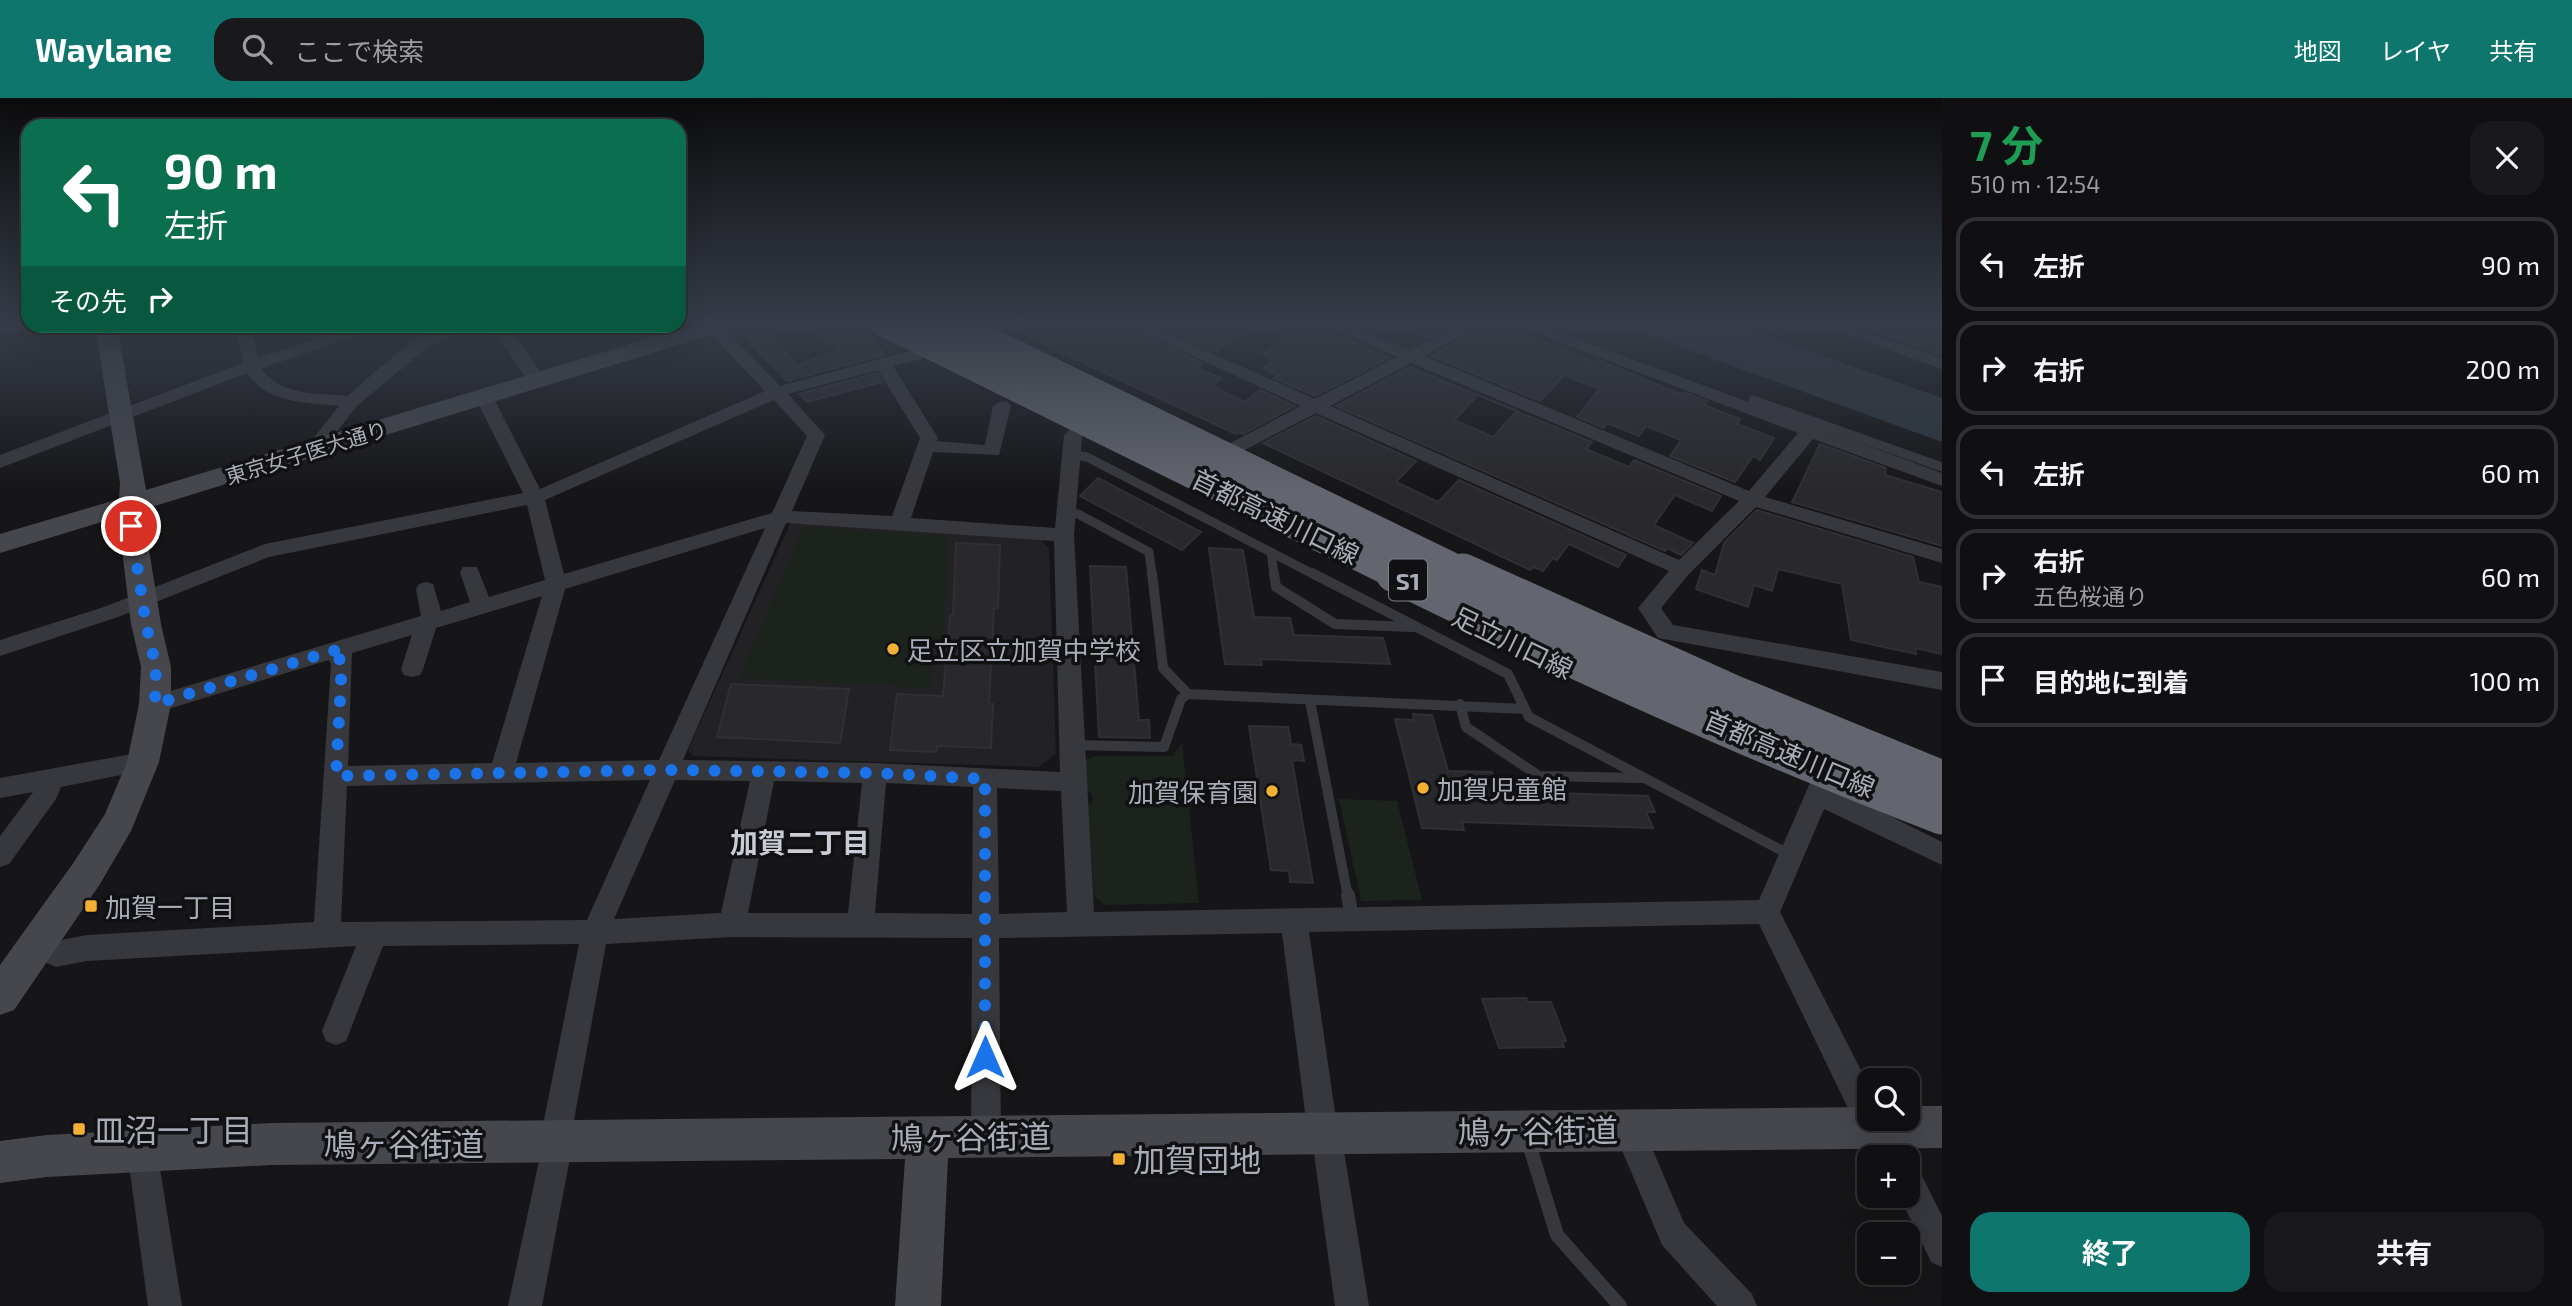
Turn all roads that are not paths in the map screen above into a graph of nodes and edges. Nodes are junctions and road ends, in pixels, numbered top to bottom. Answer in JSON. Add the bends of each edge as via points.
{"nodes":[{"id":1,"x":115,"y":377,"type":"edge"},
{"id":2,"x":221,"y":377,"type":"edge"},
{"id":3,"x":258,"y":377,"type":"edge"},
{"id":4,"x":381,"y":377,"type":"edge"},
{"id":5,"x":534,"y":377,"type":"edge"},
{"id":6,"x":548,"y":377,"type":"edge"},
{"id":7,"x":763,"y":377,"type":"edge"},
{"id":8,"x":831,"y":377,"type":"edge"},
{"id":9,"x":891,"y":377,"type":"edge"},
{"id":10,"x":998,"y":377,"type":"edge"},
{"id":11,"x":1002,"y":377,"type":"edge"},
{"id":12,"x":1028,"y":377,"type":"edge"},
{"id":13,"x":1075,"y":377,"type":"edge"},
{"id":14,"x":1251,"y":377,"type":"edge"},
{"id":15,"x":1372,"y":377,"type":"edge"},
{"id":16,"x":1461,"y":377,"type":"edge"},
{"id":17,"x":1663,"y":377,"type":"edge"},
{"id":18,"x":537,"y":381,"type":"junction"},
{"id":19,"x":776,"y":393,"type":"junction"},
{"id":20,"x":484,"y":397,"type":"junction"},
{"id":21,"x":1754,"y":400,"type":"dead end"},
{"id":22,"x":351,"y":402,"type":"junction"},
{"id":23,"x":1315,"y":406,"type":"junction"},
{"id":24,"x":1002,"y":407,"type":"dead end"},
{"id":25,"x":122,"y":416,"type":"junction"},
{"id":26,"x":1082,"y":427,"type":"junction"},
{"id":27,"x":1809,"y":432,"type":"junction"},
{"id":28,"x":926,"y":446,"type":"junction"},
{"id":29,"x":313,"y":450,"type":"junction"},
{"id":30,"x":1229,"y":451,"type":"junction"},
{"id":31,"x":1072,"y":455,"type":"junction"},
{"id":32,"x":0,"y":462,"type":"edge"},
{"id":33,"x":1942,"y":467,"type":"edge"},
{"id":34,"x":1942,"y":480,"type":"edge"},
{"id":35,"x":534,"y":496,"type":"junction"},
{"id":36,"x":1752,"y":499,"type":"junction"},
{"id":37,"x":131,"y":504,"type":"junction"},
{"id":38,"x":780,"y":517,"type":"junction"},
{"id":39,"x":899,"y":523,"type":"junction"},
{"id":40,"x":1065,"y":524,"type":"junction"},
{"id":41,"x":0,"y":544,"type":"edge"},
{"id":42,"x":1272,"y":552,"type":"junction"},
{"id":43,"x":1942,"y":556,"type":"edge"},
{"id":44,"x":1682,"y":569,"type":"junction"},
{"id":45,"x":470,"y":572,"type":"dead end"},
{"id":46,"x":556,"y":583,"type":"junction"},
{"id":47,"x":426,"y":589,"type":"dead end"},
{"id":48,"x":143,"y":600,"type":"junction"},
{"id":49,"x":481,"y":605,"type":"junction"},
{"id":50,"x":430,"y":622,"type":"junction"},
{"id":51,"x":1419,"y":628,"type":"junction"},
{"id":52,"x":0,"y":648,"type":"edge"},
{"id":53,"x":343,"y":648,"type":"junction"},
{"id":54,"x":412,"y":669,"type":"dead end"},
{"id":55,"x":1942,"y":681,"type":"edge"},
{"id":56,"x":1188,"y":694,"type":"junction"},
{"id":57,"x":1310,"y":701,"type":"junction"},
{"id":58,"x":155,"y":704,"type":"junction"},
{"id":59,"x":1460,"y":705,"type":"junction"},
{"id":60,"x":1525,"y":709,"type":"junction"},
{"id":61,"x":1071,"y":746,"type":"junction"},
{"id":62,"x":143,"y":762,"type":"junction"},
{"id":63,"x":1942,"y":769,"type":"edge"},
{"id":64,"x":668,"y":770,"type":"junction"},
{"id":65,"x":501,"y":772,"type":"junction"},
{"id":66,"x":764,"y":772,"type":"junction"},
{"id":67,"x":876,"y":773,"type":"junction"},
{"id":68,"x":336,"y":776,"type":"junction"},
{"id":69,"x":985,"y":779,"type":"junction"},
{"id":70,"x":1645,"y":779,"type":"junction"},
{"id":71,"x":1942,"y":779,"type":"edge"},
{"id":72,"x":52,"y":780,"type":"junction"},
{"id":73,"x":1072,"y":782,"type":"junction"},
{"id":74,"x":0,"y":788,"type":"edge"},
{"id":75,"x":1820,"y":789,"type":"junction"},
{"id":76,"x":1942,"y":815,"type":"edge"},
{"id":77,"x":1942,"y":827,"type":"edge"},
{"id":78,"x":1942,"y":854,"type":"edge"},
{"id":79,"x":0,"y":856,"type":"edge"},
{"id":80,"x":1792,"y":856,"type":"junction"},
{"id":81,"x":1767,"y":912,"type":"junction"},
{"id":82,"x":1352,"y":918,"type":"junction"},
{"id":83,"x":1294,"y":920,"type":"junction"},
{"id":84,"x":1081,"y":924,"type":"junction"},
{"id":85,"x":732,"y":925,"type":"junction"},
{"id":86,"x":984,"y":926,"type":"junction"},
{"id":87,"x":860,"y":927,"type":"junction"},
{"id":88,"x":595,"y":932,"type":"junction"},
{"id":89,"x":374,"y":933,"type":"junction"},
{"id":90,"x":327,"y":934,"type":"junction"},
{"id":91,"x":37,"y":946,"type":"junction"},
{"id":92,"x":0,"y":997,"type":"edge"},
{"id":93,"x":336,"y":1031,"type":"dead end"},
{"id":94,"x":1857,"y":1090,"type":"edge"},
{"id":95,"x":1942,"y":1127,"type":"edge"},
{"id":96,"x":1920,"y":1128,"type":"edge"},
{"id":97,"x":1628,"y":1129,"type":"junction"},
{"id":98,"x":1525,"y":1130,"type":"junction"},
{"id":99,"x":1857,"y":1130,"type":"edge"},
{"id":100,"x":1326,"y":1132,"type":"junction"},
{"id":101,"x":986,"y":1136,"type":"junction"},
{"id":102,"x":928,"y":1137,"type":"junction"},
{"id":103,"x":558,"y":1142,"type":"junction"},
{"id":104,"x":142,"y":1150,"type":"junction"},
{"id":105,"x":0,"y":1161,"type":"edge"},
{"id":106,"x":1920,"y":1206,"type":"edge"},
{"id":107,"x":1942,"y":1251,"type":"edge"},
{"id":108,"x":165,"y":1306,"type":"edge"},
{"id":109,"x":526,"y":1306,"type":"edge"},
{"id":110,"x":918,"y":1306,"type":"edge"},
{"id":111,"x":1352,"y":1306,"type":"edge"},
{"id":112,"x":1620,"y":1306,"type":"edge"},
{"id":113,"x":1741,"y":1306,"type":"edge"}],
"edges":[{"from":1,"to":25,"type":"main road"},
{"from":2,"to":25,"type":"street"},
{"from":3,"to":22,"type":"street","via":[[285,394]]},
{"from":4,"to":22,"type":"street"},
{"from":5,"to":18,"type":"street"},
{"from":6,"to":18,"type":"main road","name":"東京女子医大通り"},
{"from":7,"to":19,"type":"street"},
{"from":8,"to":19,"type":"street"},
{"from":9,"to":28,"type":"street","via":[[929,438]]},
{"from":10,"to":76,"type":"highway","name":"首都高速川口線","number":"S1","bridge":true,"via":[[1468,609],[1818,768]]},
{"from":11,"to":26,"type":"main road","name":"足立川口線"},
{"from":12,"to":71,"type":"highway","name":"首都高速川口線","number":"S1","bridge":true,"via":[[1767,709]]},
{"from":13,"to":30,"type":"main road","name":"足立川口線"},
{"from":14,"to":23,"type":"street"},
{"from":15,"to":23,"type":"street"},
{"from":16,"to":36,"type":"street"},
{"from":17,"to":27,"type":"street"},
{"from":18,"to":20,"type":"main road","name":"東京女子医大通り"},
{"from":19,"to":35,"type":"street"},
{"from":19,"to":38,"type":"street","via":[[816,435]]},
{"from":20,"to":29,"type":"main road","name":"東京女子医大通り"},
{"from":20,"to":35,"type":"street"},
{"from":21,"to":33,"type":"lane"},
{"from":22,"to":29,"type":"street"},
{"from":23,"to":30,"type":"street"},
{"from":23,"to":44,"type":"street"},
{"from":24,"to":28,"type":"street","via":[[993,451]]},
{"from":25,"to":32,"type":"street"},
{"from":25,"to":37,"type":"main road","via":[[133,483]]},
{"from":26,"to":31,"type":"street","via":[[1073,435]]},
{"from":26,"to":75,"type":"main road","name":"足立川口線","via":[[1504,639]]},
{"from":27,"to":34,"type":"street"},
{"from":27,"to":36,"type":"street"},
{"from":28,"to":39,"type":"street"},
{"from":29,"to":37,"type":"main road","name":"東京女子医大通り"},
{"from":30,"to":63,"type":"main road","name":"足立川口線","via":[[1685,663]]},
{"from":31,"to":40,"type":"street"},
{"from":31,"to":42,"type":"lane","via":[[1087,457]]},
{"from":35,"to":46,"type":"street"},
{"from":35,"to":48,"type":"street","via":[[265,551]]},
{"from":36,"to":43,"type":"street"},
{"from":36,"to":44,"type":"street"},
{"from":37,"to":41,"type":"main road","name":"東京女子医大通り"},
{"from":37,"to":48,"type":"main road"},
{"from":38,"to":39,"type":"street"},
{"from":38,"to":46,"type":"street"},
{"from":38,"to":64,"type":"street"},
{"from":39,"to":40,"type":"street"},
{"from":40,"to":56,"type":"lane","via":[[1077,514],[1149,552],[1163,668]]},
{"from":40,"to":61,"type":"street"},
{"from":42,"to":51,"type":"lane"},
{"from":42,"to":51,"type":"lane","via":[[1276,587],[1335,624]]},
{"from":44,"to":55,"type":"street","via":[[1649,608],[1667,632]]},
{"from":45,"to":49,"type":"street"},
{"from":46,"to":49,"type":"street"},
{"from":46,"to":65,"type":"street"},
{"from":47,"to":50,"type":"street"},
{"from":48,"to":52,"type":"street"},
{"from":48,"to":58,"type":"main road","via":[[156,667]]},
{"from":49,"to":50,"type":"street"},
{"from":50,"to":53,"type":"street"},
{"from":50,"to":54,"type":"street"},
{"from":51,"to":60,"type":"lane","via":[[1508,674]]},
{"from":53,"to":58,"type":"street"},
{"from":53,"to":68,"type":"street"},
{"from":56,"to":57,"type":"lane"},
{"from":56,"to":61,"type":"lane","via":[[1181,699],[1164,747]]},
{"from":57,"to":59,"type":"lane"},
{"from":57,"to":82,"type":"lane"},
{"from":58,"to":62,"type":"main road"},
{"from":59,"to":60,"type":"lane"},
{"from":59,"to":70,"type":"lane","via":[[1466,727],[1539,775]]},
{"from":60,"to":70,"type":"lane","via":[[1529,717]]},
{"from":61,"to":73,"type":"street"},
{"from":62,"to":72,"type":"street"},
{"from":62,"to":91,"type":"main road","via":[[119,821]]},
{"from":64,"to":65,"type":"street"},
{"from":64,"to":66,"type":"street"},
{"from":64,"to":88,"type":"street"},
{"from":65,"to":68,"type":"street"},
{"from":66,"to":67,"type":"street"},
{"from":66,"to":85,"type":"street"},
{"from":67,"to":69,"type":"street"},
{"from":67,"to":87,"type":"street"},
{"from":68,"to":90,"type":"street"},
{"from":69,"to":73,"type":"street"},
{"from":69,"to":86,"type":"street"},
{"from":70,"to":80,"type":"lane"},
{"from":72,"to":74,"type":"street"},
{"from":72,"to":79,"type":"street"},
{"from":73,"to":84,"type":"street"},
{"from":75,"to":77,"type":"main road","name":"足立川口線"},
{"from":75,"to":78,"type":"street"},
{"from":75,"to":80,"type":"street"},
{"from":80,"to":81,"type":"street"},
{"from":81,"to":82,"type":"street"},
{"from":81,"to":94,"type":"street"},
{"from":82,"to":83,"type":"street"},
{"from":83,"to":84,"type":"street"},
{"from":83,"to":100,"type":"street"},
{"from":84,"to":86,"type":"street"},
{"from":85,"to":87,"type":"street"},
{"from":85,"to":88,"type":"street"},
{"from":86,"to":87,"type":"street"},
{"from":86,"to":101,"type":"street"},
{"from":88,"to":89,"type":"street"},
{"from":88,"to":103,"type":"street"},
{"from":89,"to":90,"type":"street"},
{"from":89,"to":93,"type":"street"},
{"from":90,"to":91,"type":"street","via":[[87,948],[56,954]]},
{"from":91,"to":92,"type":"main road"},
{"from":95,"to":96,"type":"main road","name":"鳩ヶ谷街道"},
{"from":97,"to":98,"type":"main road","name":"鳩ヶ谷街道"},
{"from":97,"to":99,"type":"main road","name":"鳩ヶ谷街道"},
{"from":97,"to":113,"type":"street","via":[[1673,1234]]},
{"from":98,"to":100,"type":"main road","name":"鳩ヶ谷街道"},
{"from":98,"to":112,"type":"lane","via":[[1557,1235]]},
{"from":100,"to":101,"type":"main road","name":"鳩ヶ谷街道"},
{"from":100,"to":111,"type":"street"},
{"from":101,"to":102,"type":"main road","name":"鳩ヶ谷街道"},
{"from":102,"to":103,"type":"main road","name":"鳩ヶ谷街道"},
{"from":102,"to":110,"type":"main road"},
{"from":103,"to":104,"type":"main road","name":"鳩ヶ谷街道","via":[[271,1144]]},
{"from":103,"to":109,"type":"street"},
{"from":104,"to":105,"type":"main road","name":"鳩ヶ谷街道"},
{"from":104,"to":108,"type":"street"},
{"from":106,"to":107,"type":"street"}]}
